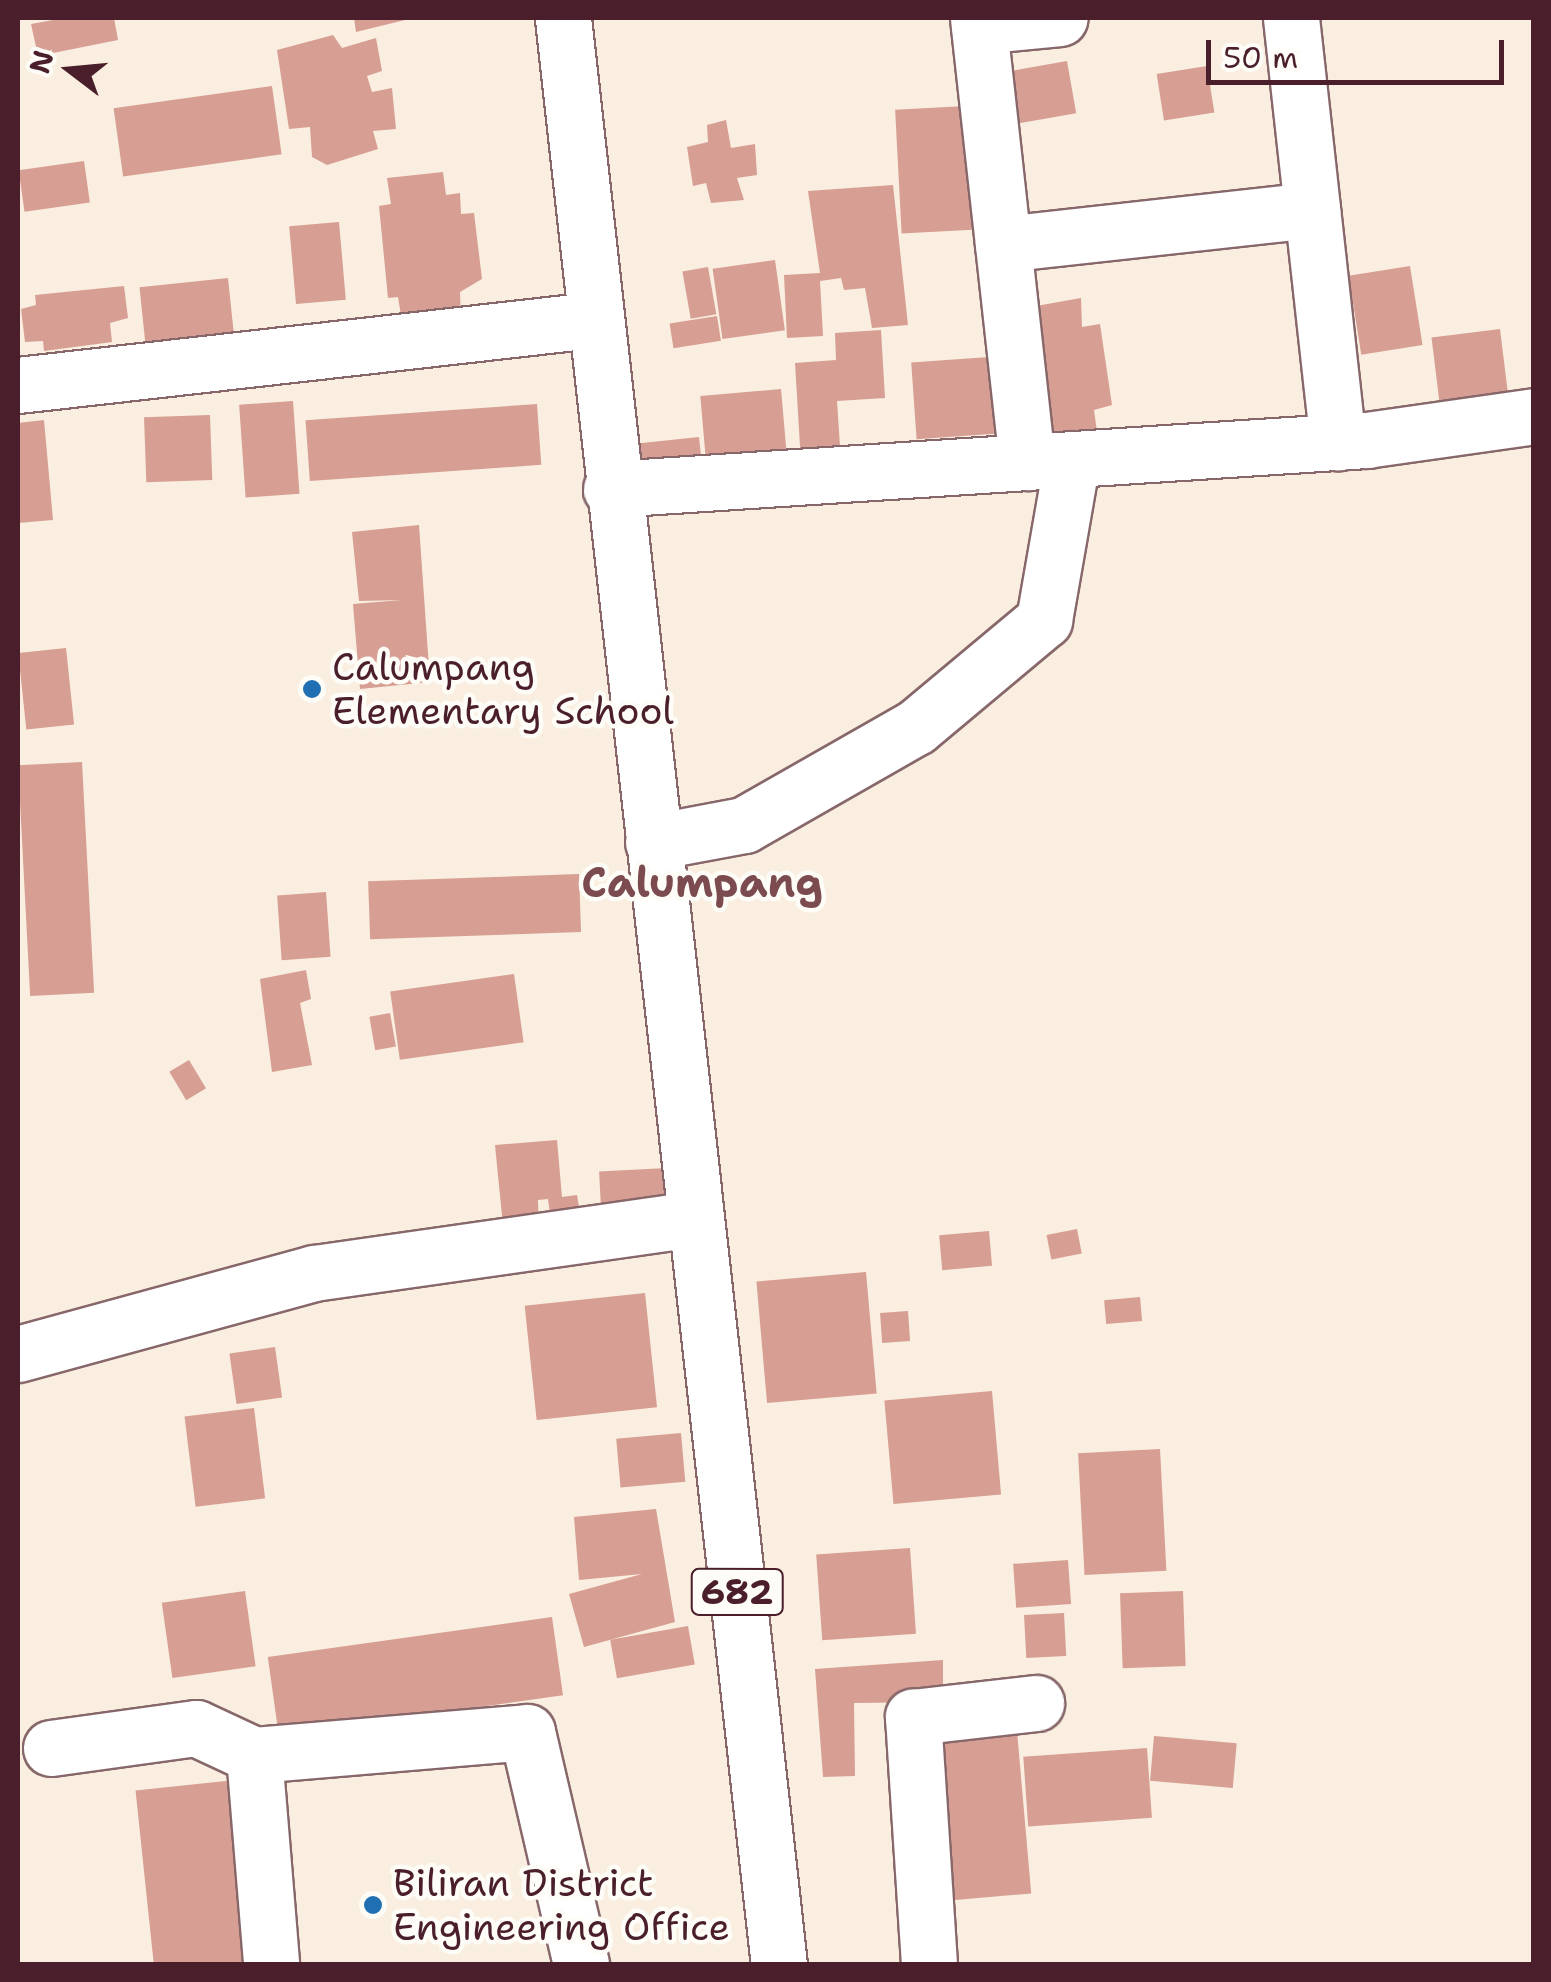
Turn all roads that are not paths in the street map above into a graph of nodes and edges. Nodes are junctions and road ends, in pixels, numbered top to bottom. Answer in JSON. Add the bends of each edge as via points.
{"nodes":[{"id":1,"x":563,"y":18,"type":"edge"},
{"id":2,"x":1060,"y":18,"type":"edge"},
{"id":3,"x":1291,"y":18,"type":"edge"},
{"id":4,"x":978,"y":22,"type":"edge"},
{"id":5,"x":1312,"y":210,"type":"junction"},
{"id":6,"x":1003,"y":244,"type":"junction"},
{"id":7,"x":592,"y":320,"type":"junction"},
{"id":8,"x":18,"y":385,"type":"edge"},
{"id":9,"x":1534,"y":416,"type":"edge"},
{"id":10,"x":1338,"y":442,"type":"junction"},
{"id":11,"x":1049,"y":461,"type":"junction"},
{"id":12,"x":611,"y":489,"type":"junction"},
{"id":13,"x":653,"y":842,"type":"junction"},
{"id":14,"x":694,"y":1219,"type":"junction"},
{"id":15,"x":18,"y":1354,"type":"edge"},
{"id":16,"x":1036,"y":1703,"type":"dead end"},
{"id":17,"x":51,"y":1748,"type":"dead end"},
{"id":18,"x":254,"y":1755,"type":"junction"},
{"id":19,"x":271,"y":1964,"type":"edge"},
{"id":20,"x":581,"y":1964,"type":"edge"},
{"id":21,"x":779,"y":1964,"type":"edge"},
{"id":22,"x":929,"y":1964,"type":"edge"}],
"edges":[{"from":1,"to":7,"type":"street","number":"682"},
{"from":2,"to":4,"type":"street"},
{"from":3,"to":5,"type":"street"},
{"from":4,"to":6,"type":"street"},
{"from":5,"to":6,"type":"street"},
{"from":5,"to":10,"type":"street"},
{"from":6,"to":11,"type":"street"},
{"from":7,"to":8,"type":"street"},
{"from":7,"to":12,"type":"street","number":"682"},
{"from":9,"to":10,"type":"street"},
{"from":10,"to":11,"type":"street"},
{"from":11,"to":12,"type":"street"},
{"from":11,"to":13,"type":"street","via":[[1044,620],[916,727],[744,825]]},
{"from":12,"to":13,"type":"street","number":"682"},
{"from":13,"to":14,"type":"street","number":"682"},
{"from":14,"to":15,"type":"street","via":[[314,1273]]},
{"from":14,"to":21,"type":"street","number":"682"},
{"from":16,"to":22,"type":"street","via":[[913,1717]]},
{"from":17,"to":18,"type":"street","via":[[196,1728]]},
{"from":18,"to":19,"type":"street"},
{"from":18,"to":20,"type":"street","via":[[526,1732]]}]}
